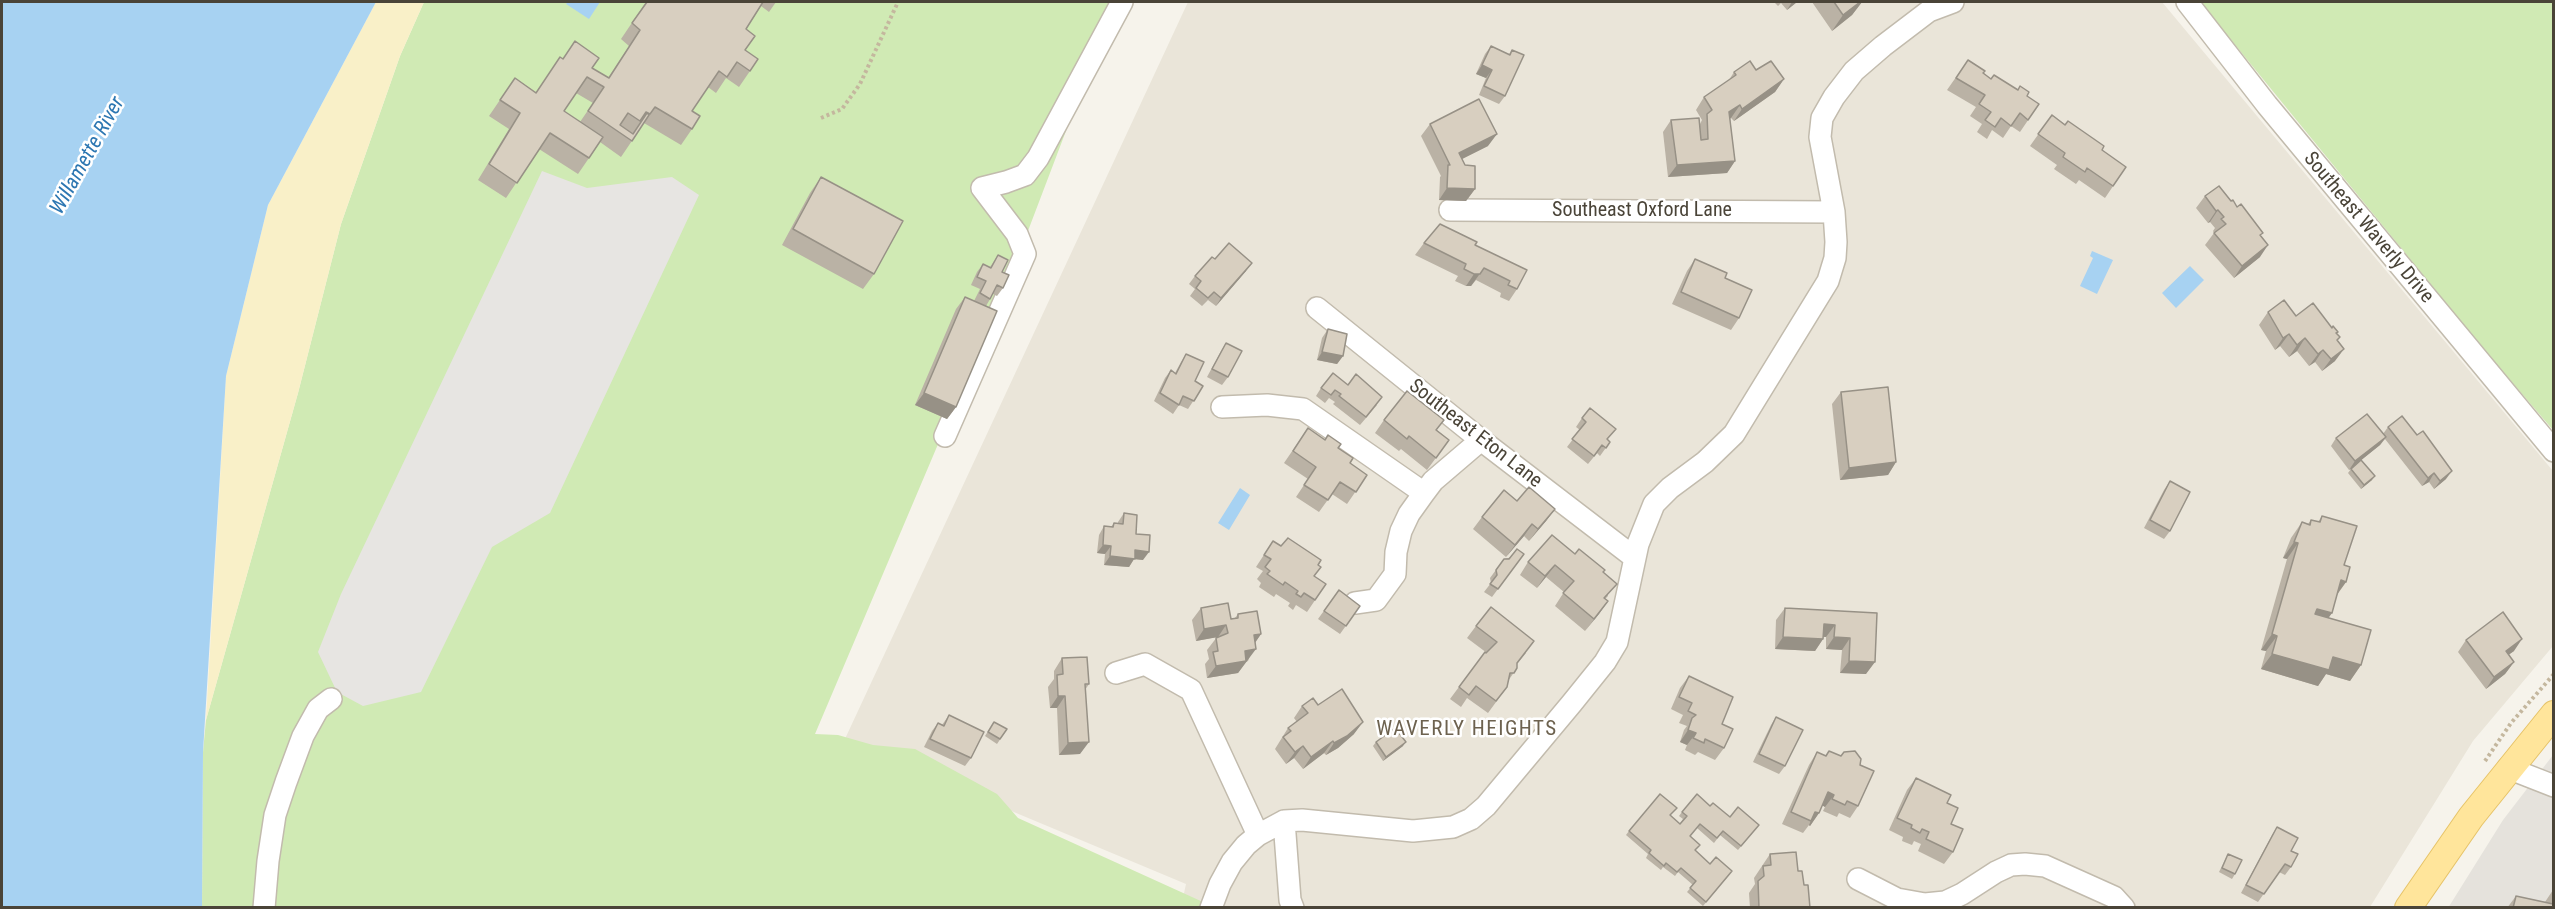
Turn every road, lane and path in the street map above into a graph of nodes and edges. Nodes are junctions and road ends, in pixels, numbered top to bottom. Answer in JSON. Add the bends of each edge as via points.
{"nodes":[{"id":1,"x":898,"y":2,"type":"edge"},
{"id":2,"x":1122,"y":2,"type":"edge"},
{"id":3,"x":1953,"y":2,"type":"edge"},
{"id":4,"x":2187,"y":2,"type":"edge"},
{"id":5,"x":821,"y":118,"type":"dead end"},
{"id":6,"x":1450,"y":210,"type":"dead end"},
{"id":7,"x":1834,"y":212,"type":"junction"},
{"id":8,"x":1317,"y":308,"type":"dead end"},
{"id":9,"x":1222,"y":407,"type":"dead end"},
{"id":10,"x":945,"y":436,"type":"dead end"},
{"id":11,"x":1481,"y":440,"type":"junction"},
{"id":12,"x":2553,"y":451,"type":"edge"},
{"id":13,"x":1424,"y":492,"type":"junction"},
{"id":14,"x":1635,"y":558,"type":"junction"},
{"id":15,"x":1355,"y":603,"type":"edge"},
{"id":16,"x":1116,"y":673,"type":"dead end"},
{"id":17,"x":331,"y":699,"type":"dead end"},
{"id":18,"x":2553,"y":714,"type":"edge"},
{"id":19,"x":2508,"y":768,"type":"junction"},
{"id":20,"x":2553,"y":786,"type":"edge"},
{"id":21,"x":1284,"y":821,"type":"junction"},
{"id":22,"x":1258,"y":835,"type":"junction"},
{"id":23,"x":1858,"y":879,"type":"dead end"},
{"id":24,"x":264,"y":908,"type":"edge"},
{"id":25,"x":1211,"y":908,"type":"edge"},
{"id":26,"x":1293,"y":908,"type":"edge"},
{"id":27,"x":2124,"y":908,"type":"edge"},
{"id":28,"x":2408,"y":908,"type":"edge"}],
"edges":[{"from":1,"to":5,"type":"path","via":[[860,84],[842,109]]},
{"from":2,"to":10,"type":"street","via":[[1038,158],[1025,175],[982,188],[1017,234],[1025,254]]},
{"from":3,"to":7,"type":"street","via":[[1929,11],[1854,71],[1822,118],[1820,137]]},
{"from":4,"to":12,"type":"street","name":"Southeast Waverly Drive","via":[[2267,105]]},
{"from":6,"to":7,"type":"street","name":"Southeast Oxford Lane"},
{"from":7,"to":14,"type":"street","via":[[1835,258],[1828,281],[1734,434],[1654,504]]},
{"from":8,"to":11,"type":"street","name":"Southeast Eton Lane"},
{"from":9,"to":13,"type":"street","via":[[1267,405],[1303,409]]},
{"from":11,"to":13,"type":"street"},
{"from":11,"to":14,"type":"street","name":"Southeast Eton Lane"},
{"from":13,"to":15,"type":"street","via":[[1401,531],[1395,574],[1376,600]]},
{"from":14,"to":21,"type":"street","via":[[1617,642],[1605,662],[1472,819],[1453,827],[1413,831]]},
{"from":16,"to":22,"type":"street","via":[[1145,663],[1191,690]]},
{"from":17,"to":24,"type":"street","via":[[318,709],[303,736],[282,793],[275,815]]},
{"from":18,"to":19,"type":"main road"},
{"from":19,"to":20,"type":"street"},
{"from":19,"to":28,"type":"main road"},
{"from":21,"to":22,"type":"street"},
{"from":21,"to":26,"type":"street"},
{"from":22,"to":25,"type":"street","via":[[1232,862]]},
{"from":23,"to":27,"type":"street","via":[[1897,899],[1925,904],[1945,902],[2011,865],[2045,866],[2114,897]]}]}
